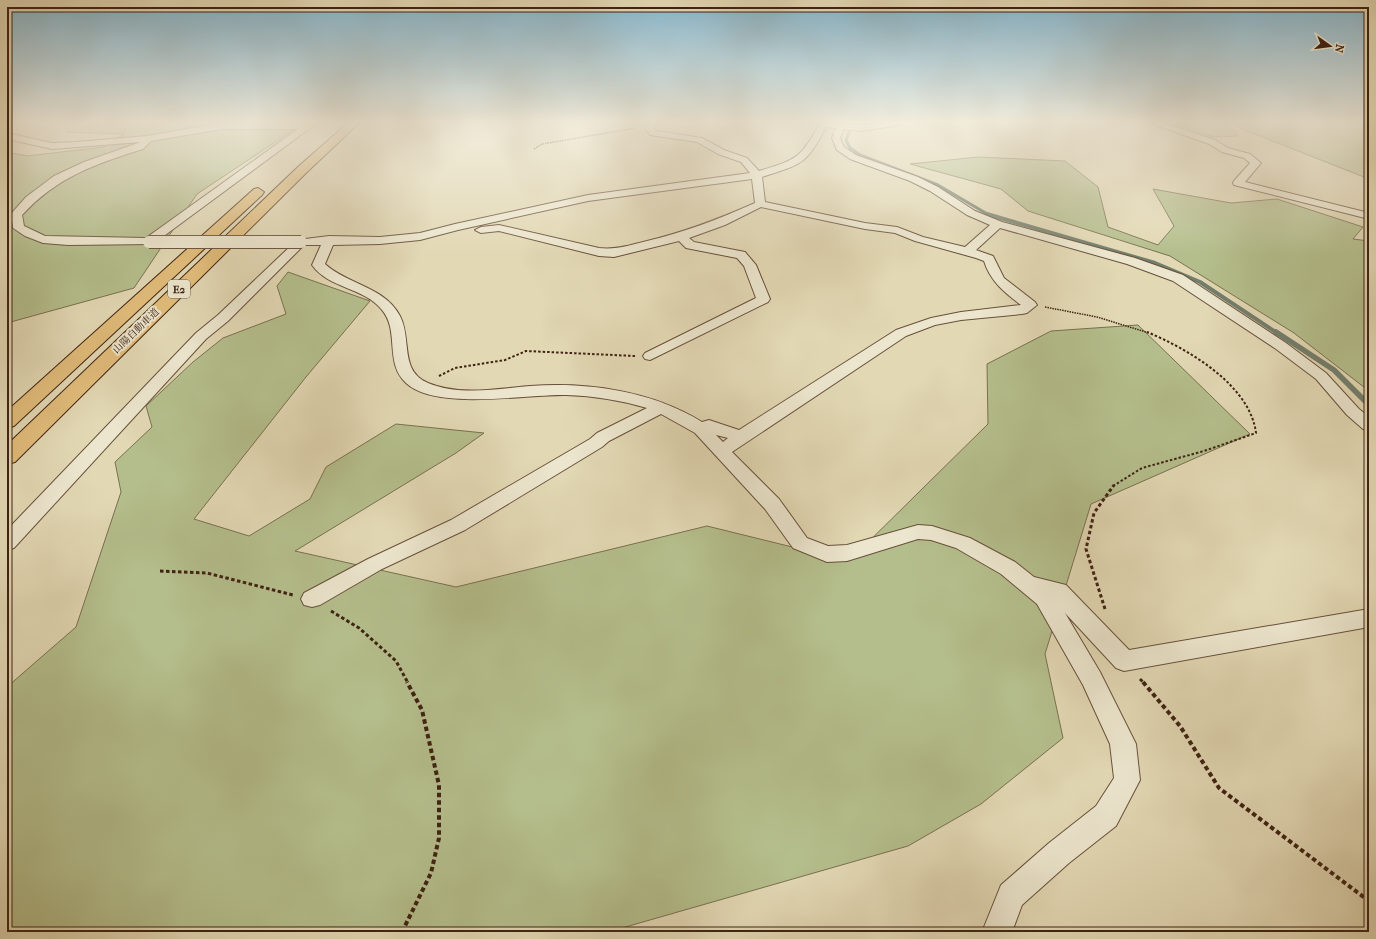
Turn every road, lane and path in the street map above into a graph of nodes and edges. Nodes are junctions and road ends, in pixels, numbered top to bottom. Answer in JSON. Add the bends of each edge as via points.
{"nodes":[{"id":1,"x":78,"y":167,"type":"edge"},
{"id":2,"x":252,"y":167,"type":"edge"},
{"id":3,"x":285,"y":167,"type":"edge"},
{"id":4,"x":305,"y":167,"type":"edge"},
{"id":5,"x":750,"y":167,"type":"edge"},
{"id":6,"x":782,"y":167,"type":"edge"},
{"id":7,"x":880,"y":167,"type":"edge"},
{"id":8,"x":1253,"y":167,"type":"edge"},
{"id":9,"x":757,"y":174,"type":"junction"},
{"id":10,"x":760,"y":204,"type":"junction"},
{"id":11,"x":1369,"y":216,"type":"edge"},
{"id":12,"x":998,"y":224,"type":"junction"},
{"id":13,"x":442,"y":233,"type":"junction"},
{"id":14,"x":681,"y":237,"type":"junction"},
{"id":15,"x":329,"y":240,"type":"junction"},
{"id":16,"x":149,"y":242,"type":"junction"},
{"id":17,"x":301,"y":242,"type":"junction"},
{"id":18,"x":968,"y":250,"type":"junction"},
{"id":19,"x":1030,"y":305,"type":"junction"},
{"id":20,"x":650,"y":356,"type":"joint"},
{"id":21,"x":420,"y":386,"type":"junction"},
{"id":22,"x":662,"y":407,"type":"junction"},
{"id":23,"x":7,"y":422,"type":"edge"},
{"id":24,"x":1369,"y":425,"type":"edge"},
{"id":25,"x":701,"y":429,"type":"junction"},
{"id":26,"x":742,"y":436,"type":"junction"},
{"id":27,"x":722,"y":451,"type":"junction"},
{"id":28,"x":7,"y":457,"type":"edge"},
{"id":29,"x":7,"y":543,"type":"edge"},
{"id":30,"x":160,"y":571,"type":"dead end"},
{"id":31,"x":1031,"y":585,"type":"junction"},
{"id":32,"x":312,"y":599,"type":"junction"},
{"id":33,"x":1106,"y":612,"type":"dead end"},
{"id":34,"x":1369,"y":618,"type":"edge"},
{"id":35,"x":1124,"y":660,"type":"junction"},
{"id":36,"x":1369,"y":901,"type":"edge"},
{"id":37,"x":402,"y":932,"type":"edge"},
{"id":38,"x":997,"y":932,"type":"edge"}],
"edges":[{"from":1,"to":16,"type":"street","via":[[33,196],[16,214],[18,228],[43,239]]},
{"from":2,"to":16,"type":"street"},
{"from":3,"to":23,"type":"highway","name":"山陽自動車道","number":"E2"},
{"from":4,"to":28,"type":"highway","name":"山陽自動車道","number":"E2"},
{"from":5,"to":9,"type":"street"},
{"from":6,"to":9,"type":"street"},
{"from":7,"to":12,"type":"street","via":[[914,179],[971,213]]},
{"from":8,"to":11,"type":"street","via":[[1238,183]]},
{"from":9,"to":10,"type":"street"},
{"from":9,"to":13,"type":"street","via":[[588,198],[456,227]]},
{"from":10,"to":14,"type":"street","via":[[721,223]]},
{"from":10,"to":18,"type":"street","via":[[897,230],[919,239]]},
{"from":12,"to":18,"type":"street"},
{"from":12,"to":24,"type":"street","via":[[1131,261],[1178,278],[1281,346],[1321,376],[1353,412]]},
{"from":13,"to":14,"type":"street","via":[[451,235],[499,228],[599,252],[614,253]]},
{"from":13,"to":15,"type":"street","via":[[402,239]]},
{"from":14,"to":20,"type":"street","via":[[690,245],[741,255],[750,265],[763,299]]},
{"from":15,"to":17,"type":"street"},
{"from":15,"to":21,"type":"street","via":[[318,266],[331,276],[378,296],[389,306],[396,319],[400,360],[408,377]]},
{"from":16,"to":17,"type":"street","bridge":true},
{"from":17,"to":29,"type":"street","via":[[201,336]]},
{"from":18,"to":19,"type":"street","via":[[989,259],[991,268],[1003,285]]},
{"from":19,"to":26,"type":"street","via":[[1022,310],[961,316],[931,322],[901,333]]},
{"from":19,"to":33,"type":"path","via":[[1117,322],[1150,332],[1181,347],[1213,369],[1243,400],[1256,423],[1256,433],[1142,468],[1112,486],[1094,513],[1086,549]]},
{"from":20,"to":21,"type":"path","via":[[526,351],[505,360],[455,368]]},
{"from":21,"to":22,"type":"street","via":[[481,396],[566,390],[612,395]]},
{"from":22,"to":25,"type":"street"},
{"from":22,"to":32,"type":"street","via":[[603,437],[458,525],[374,564]]},
{"from":25,"to":26,"type":"street","via":[[709,425]]},
{"from":25,"to":27,"type":"street"},
{"from":26,"to":27,"type":"street"},
{"from":27,"to":31,"type":"street","via":[[772,504],[800,543],[827,554],[847,553],[918,532],[932,533],[963,543],[1008,568]]},
{"from":30,"to":32,"type":"path","via":[[207,573]]},
{"from":31,"to":35,"type":"street","via":[[1058,591]]},
{"from":31,"to":38,"type":"street","via":[[1045,598],[1092,679],[1123,744],[1127,780],[1106,816],[1059,852],[1011,895]]},
{"from":32,"to":37,"type":"path","via":[[359,628],[396,661],[422,710],[439,785],[439,838],[431,873]]},
{"from":34,"to":35,"type":"street"},
{"from":35,"to":36,"type":"path","via":[[1180,726],[1219,788]]}]}
